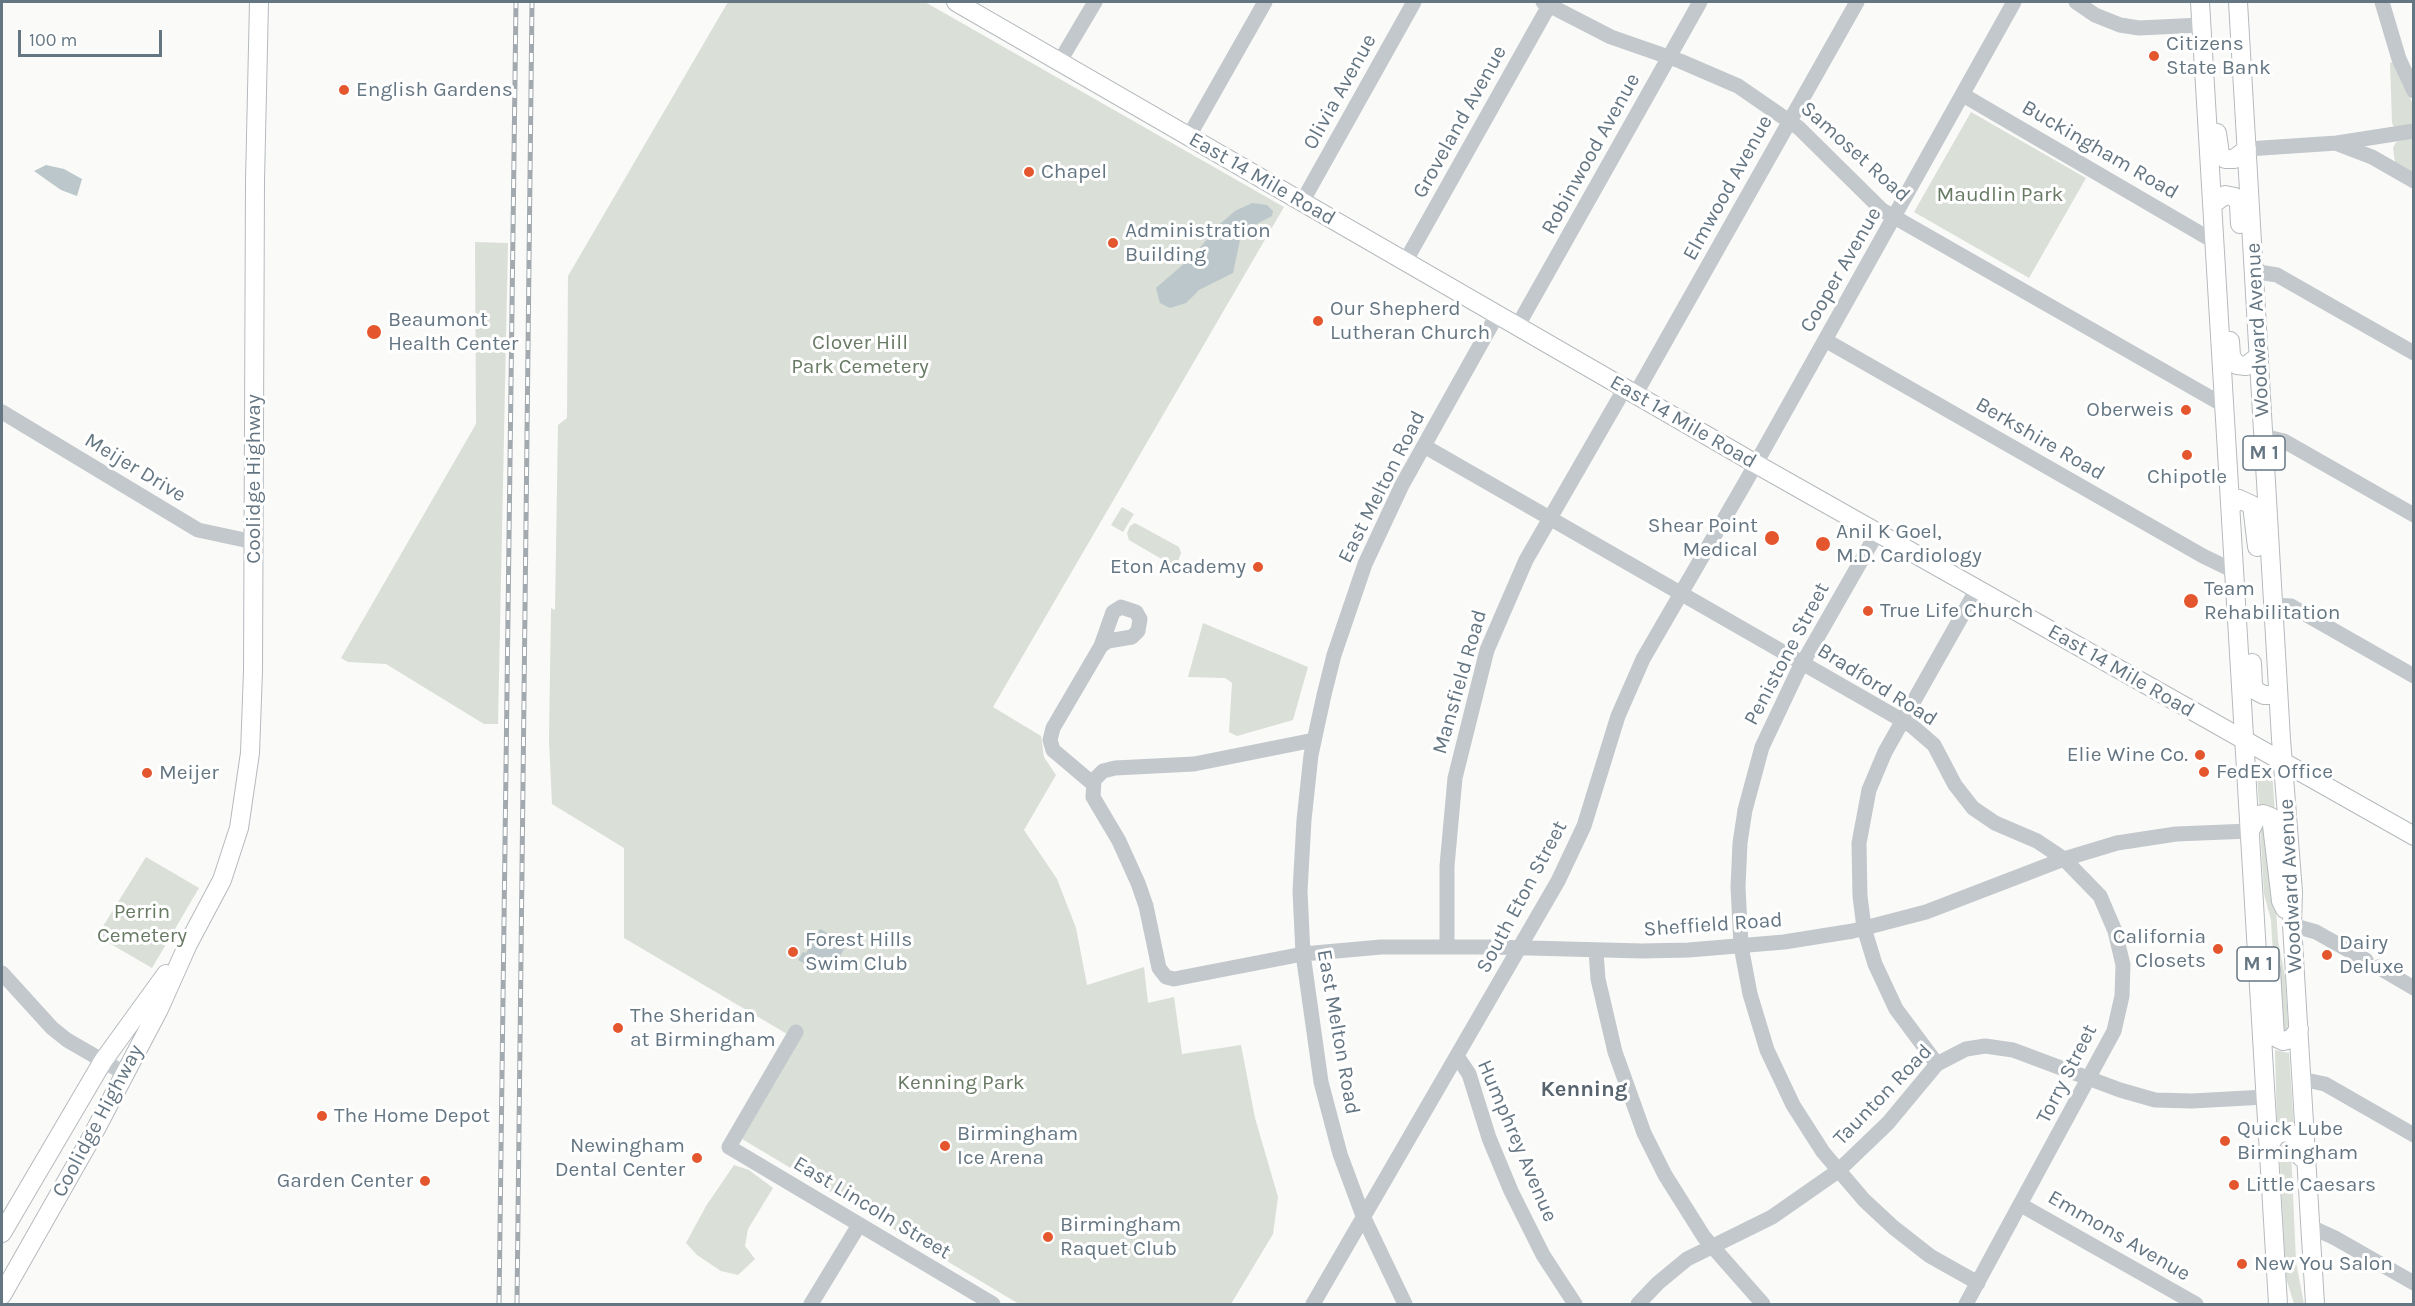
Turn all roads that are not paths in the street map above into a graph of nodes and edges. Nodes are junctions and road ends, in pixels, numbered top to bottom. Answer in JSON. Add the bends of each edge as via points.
{"nodes":[{"id":1,"x":259,"y":2,"type":"edge"},
{"id":2,"x":956,"y":2,"type":"edge"},
{"id":3,"x":1095,"y":2,"type":"edge"},
{"id":4,"x":1265,"y":2,"type":"edge"},
{"id":5,"x":1414,"y":2,"type":"edge"},
{"id":6,"x":1700,"y":2,"type":"edge"},
{"id":7,"x":1857,"y":2,"type":"edge"},
{"id":8,"x":2014,"y":2,"type":"edge"},
{"id":9,"x":2076,"y":2,"type":"edge"},
{"id":10,"x":2200,"y":2,"type":"edge"},
{"id":11,"x":2226,"y":2,"type":"edge"},
{"id":12,"x":2238,"y":2,"type":"edge"},
{"id":13,"x":2382,"y":2,"type":"edge"},
{"id":14,"x":1548,"y":3,"type":"edge"},
{"id":15,"x":2201,"y":25,"type":"junction"},
{"id":16,"x":2240,"y":51,"type":"junction"},
{"id":17,"x":1669,"y":58,"type":"junction"},
{"id":18,"x":1060,"y":61,"type":"junction"},
{"id":19,"x":2204,"y":65,"type":"junction"},
{"id":20,"x":2414,"y":92,"type":"edge"},
{"id":21,"x":1964,"y":94,"type":"junction"},
{"id":22,"x":1790,"y":121,"type":"junction"},
{"id":23,"x":2414,"y":131,"type":"edge"},
{"id":24,"x":1189,"y":136,"type":"junction"},
{"id":25,"x":2337,"y":143,"type":"junction"},
{"id":26,"x":2247,"y":149,"type":"junction"},
{"id":27,"x":2414,"y":181,"type":"edge"},
{"id":28,"x":1302,"y":202,"type":"junction"},
{"id":29,"x":2213,"y":204,"type":"junction"},
{"id":30,"x":1895,"y":217,"type":"junction"},
{"id":31,"x":2215,"y":242,"type":"junction"},
{"id":32,"x":1405,"y":262,"type":"junction"},
{"id":33,"x":2253,"y":271,"type":"junction"},
{"id":34,"x":1497,"y":315,"type":"junction"},
{"id":35,"x":1517,"y":327,"type":"junction"},
{"id":36,"x":1825,"y":340,"type":"junction"},
{"id":37,"x":2414,"y":353,"type":"edge"},
{"id":38,"x":2259,"y":356,"type":"junction"},
{"id":39,"x":1630,"y":392,"type":"junction"},
{"id":40,"x":2225,"y":406,"type":"junction"},
{"id":41,"x":2,"y":412,"type":"edge"},
{"id":42,"x":2263,"y":436,"type":"junction"},
{"id":43,"x":1424,"y":446,"type":"junction"},
{"id":44,"x":1756,"y":464,"type":"junction"},
{"id":45,"x":2231,"y":507,"type":"junction"},
{"id":46,"x":2414,"y":515,"type":"edge"},
{"id":47,"x":1550,"y":518,"type":"junction"},
{"id":48,"x":1877,"y":533,"type":"junction"},
{"id":49,"x":254,"y":542,"type":"junction"},
{"id":50,"x":2234,"y":571,"type":"junction"},
{"id":51,"x":1977,"y":589,"type":"junction"},
{"id":52,"x":1681,"y":594,"type":"junction"},
{"id":53,"x":2272,"y":605,"type":"junction"},
{"id":54,"x":1101,"y":646,"type":"dead end"},
{"id":55,"x":1802,"y":664,"type":"junction"},
{"id":56,"x":2414,"y":676,"type":"edge"},
{"id":57,"x":2278,"y":695,"type":"junction"},
{"id":58,"x":1902,"y":720,"type":"junction"},
{"id":59,"x":1314,"y":740,"type":"junction"},
{"id":60,"x":2244,"y":741,"type":"junction"},
{"id":61,"x":2283,"y":763,"type":"junction"},
{"id":62,"x":1092,"y":786,"type":"junction"},
{"id":63,"x":2250,"y":831,"type":"junction"},
{"id":64,"x":2414,"y":836,"type":"edge"},
{"id":65,"x":2064,"y":859,"type":"junction"},
{"id":66,"x":2255,"y":917,"type":"junction"},
{"id":67,"x":2292,"y":925,"type":"junction"},
{"id":68,"x":1864,"y":928,"type":"junction"},
{"id":69,"x":188,"y":944,"type":"junction"},
{"id":70,"x":1741,"y":946,"type":"junction"},
{"id":71,"x":1447,"y":947,"type":"junction"},
{"id":72,"x":1520,"y":948,"type":"junction"},
{"id":73,"x":1596,"y":951,"type":"junction"},
{"id":74,"x":1303,"y":954,"type":"junction"},
{"id":75,"x":2,"y":973,"type":"edge"},
{"id":76,"x":2414,"y":988,"type":"edge"},
{"id":77,"x":2299,"y":1029,"type":"junction"},
{"id":78,"x":796,"y":1032,"type":"dead end"},
{"id":79,"x":1457,"y":1056,"type":"junction"},
{"id":80,"x":103,"y":1061,"type":"junction"},
{"id":81,"x":1936,"y":1064,"type":"junction"},
{"id":82,"x":124,"y":1073,"type":"junction"},
{"id":83,"x":2089,"y":1078,"type":"junction"},
{"id":84,"x":2301,"y":1079,"type":"junction"},
{"id":85,"x":2265,"y":1097,"type":"junction"},
{"id":86,"x":2414,"y":1135,"type":"edge"},
{"id":87,"x":2269,"y":1145,"type":"junction"},
{"id":88,"x":1838,"y":1171,"type":"junction"},
{"id":89,"x":19,"y":1202,"type":"junction"},
{"id":90,"x":2021,"y":1205,"type":"junction"},
{"id":91,"x":1364,"y":1216,"type":"junction"},
{"id":92,"x":860,"y":1225,"type":"junction"},
{"id":93,"x":2309,"y":1226,"type":"junction"},
{"id":94,"x":2,"y":1233,"type":"edge"},
{"id":95,"x":1711,"y":1247,"type":"junction"},
{"id":96,"x":2,"y":1276,"type":"edge"},
{"id":97,"x":1978,"y":1283,"type":"junction"},
{"id":98,"x":2414,"y":1283,"type":"edge"},
{"id":99,"x":2,"y":1295,"type":"edge"},
{"id":100,"x":811,"y":1305,"type":"edge"},
{"id":101,"x":993,"y":1305,"type":"edge"},
{"id":102,"x":1313,"y":1305,"type":"edge"},
{"id":103,"x":1405,"y":1305,"type":"edge"},
{"id":104,"x":1575,"y":1305,"type":"edge"},
{"id":105,"x":1638,"y":1305,"type":"edge"},
{"id":106,"x":1763,"y":1305,"type":"edge"},
{"id":107,"x":1966,"y":1305,"type":"edge"},
{"id":108,"x":2196,"y":1305,"type":"edge"},
{"id":109,"x":2278,"y":1305,"type":"edge"},
{"id":110,"x":2315,"y":1305,"type":"edge"}],
"edges":[{"from":1,"to":49,"type":"main road","name":"Coolidge Highway"},
{"from":2,"to":18,"type":"main road","name":"East 14 Mile Road"},
{"from":3,"to":18,"type":"street"},
{"from":4,"to":24,"type":"street"},
{"from":5,"to":28,"type":"street","name":"Olivia Avenue"},
{"from":6,"to":17,"type":"street","name":"Robinwood Avenue"},
{"from":7,"to":22,"type":"street","name":"Elmwood Avenue"},
{"from":8,"to":21,"type":"street","name":"Cooper Avenue"},
{"from":9,"to":15,"type":"street","via":[[2120,25]]},
{"from":10,"to":15,"type":"main road","name":"Woodward Avenue","number":"M 1"},
{"from":11,"to":16,"type":"main road","via":[[2228,35]]},
{"from":12,"to":16,"type":"main road","name":"Woodward Avenue","number":"M 1"},
{"from":13,"to":20,"type":"street","via":[[2399,59]]},
{"from":14,"to":17,"type":"street","name":"Samoset Road","via":[[1605,35]]},
{"from":14,"to":32,"type":"street","name":"Groveland Avenue"},
{"from":15,"to":19,"type":"main road","name":"Woodward Avenue","number":"M 1"},
{"from":16,"to":26,"type":"main road","name":"Woodward Avenue","number":"M 1"},
{"from":17,"to":22,"type":"street","name":"Samoset Road","via":[[1726,80]]},
{"from":17,"to":35,"type":"street","name":"Robinwood Avenue"},
{"from":18,"to":24,"type":"main road","name":"East 14 Mile Road"},
{"from":19,"to":26,"type":"main road","via":[[2212,77],[2220,153],[2230,160]]},
{"from":19,"to":29,"type":"main road","name":"Woodward Avenue","number":"M 1"},
{"from":21,"to":30,"type":"street","name":"Cooper Avenue"},
{"from":21,"to":31,"type":"street","name":"Buckingham Road"},
{"from":22,"to":30,"type":"street","name":"Samoset Road","via":[[1867,197]]},
{"from":22,"to":39,"type":"street","name":"Elmwood Avenue"},
{"from":23,"to":25,"type":"street"},
{"from":24,"to":28,"type":"main road","name":"East 14 Mile Road"},
{"from":25,"to":26,"type":"street"},
{"from":25,"to":27,"type":"street"},
{"from":26,"to":33,"type":"main road","name":"Woodward Avenue","number":"M 1"},
{"from":28,"to":32,"type":"main road","name":"East 14 Mile Road"},
{"from":29,"to":31,"type":"main road","name":"Woodward Avenue","number":"M 1"},
{"from":29,"to":33,"type":"main road","via":[[2225,195],[2238,200],[2241,246]]},
{"from":30,"to":36,"type":"street","name":"Cooper Avenue"},
{"from":30,"to":40,"type":"street","name":"Samoset Road"},
{"from":31,"to":38,"type":"main road","via":[[2226,254],[2231,356],[2241,366]]},
{"from":31,"to":40,"type":"main road","name":"Woodward Avenue","number":"M 1"},
{"from":32,"to":34,"type":"main road","name":"East 14 Mile Road"},
{"from":33,"to":37,"type":"street","via":[[2277,275]]},
{"from":33,"to":38,"type":"main road","name":"Woodward Avenue","number":"M 1"},
{"from":34,"to":35,"type":"main road","name":"East 14 Mile Road"},
{"from":34,"to":43,"type":"street","name":"East Melton Road"},
{"from":35,"to":39,"type":"main road","name":"East 14 Mile Road"},
{"from":36,"to":44,"type":"street","name":"Cooper Avenue"},
{"from":36,"to":50,"type":"street","name":"Berkshire Road"},
{"from":38,"to":42,"type":"main road","name":"Woodward Avenue","number":"M 1"},
{"from":39,"to":44,"type":"main road","name":"East 14 Mile Road"},
{"from":39,"to":47,"type":"street","name":"Mansfield Road"},
{"from":40,"to":45,"type":"main road","name":"Woodward Avenue","number":"M 1"},
{"from":41,"to":49,"type":"street","name":"Meijer Drive","via":[[198,530]]},
{"from":42,"to":46,"type":"street","via":[[2284,441]]},
{"from":42,"to":53,"type":"main road","name":"Woodward Avenue","number":"M 1"},
{"from":43,"to":47,"type":"street","name":"Bradford Road"},
{"from":43,"to":59,"type":"street","name":"East Melton Road","via":[[1387,514],[1356,587],[1334,655]]},
{"from":44,"to":48,"type":"main road","name":"East 14 Mile Road"},
{"from":44,"to":52,"type":"street","name":"South Eton Street"},
{"from":45,"to":50,"type":"main road","name":"Woodward Avenue","number":"M 1"},
{"from":45,"to":53,"type":"main road","via":[[2239,499],[2252,505],[2260,589]]},
{"from":47,"to":52,"type":"street","name":"Bradford Road"},
{"from":47,"to":71,"type":"street","name":"Mansfield Road","via":[[1526,560],[1495,630],[1463,738],[1450,821]]},
{"from":48,"to":51,"type":"main road","name":"East 14 Mile Road"},
{"from":48,"to":55,"type":"street","name":"Penistone Street"},
{"from":49,"to":69,"type":"main road","name":"Coolidge Highway","via":[[250,753],[239,828],[222,880]]},
{"from":50,"to":57,"type":"main road","via":[[2248,585],[2253,685],[2260,694]]},
{"from":50,"to":60,"type":"main road","name":"Woodward Avenue","number":"M 1"},
{"from":51,"to":58,"type":"street"},
{"from":51,"to":60,"type":"main road","name":"East 14 Mile Road"},
{"from":52,"to":55,"type":"street","name":"Bradford Road"},
{"from":52,"to":72,"type":"street","name":"South Eton Street","via":[[1630,685],[1576,846]]},
{"from":53,"to":56,"type":"street","via":[[2291,606]]},
{"from":53,"to":57,"type":"main road","name":"Woodward Avenue","number":"M 1"},
{"from":54,"to":62,"type":"street","via":[[1056,722],[1050,740],[1057,756]]},
{"from":55,"to":58,"type":"street","name":"Bradford Road"},
{"from":55,"to":70,"type":"street","name":"Penistone Street","via":[[1762,747],[1745,810],[1738,864]]},
{"from":57,"to":61,"type":"main road","name":"Woodward Avenue","number":"M 1"},
{"from":58,"to":65,"type":"street","name":"Bradford Road","via":[[1934,745],[1955,785],[1973,808]]},
{"from":58,"to":68,"type":"street","via":[[1878,767],[1863,817],[1858,860]]},
{"from":59,"to":62,"type":"street","via":[[1194,764],[1115,768],[1103,771]]},
{"from":59,"to":74,"type":"street","name":"East Melton Road","via":[[1302,858]]},
{"from":60,"to":61,"type":"main road","name":"East 14 Mile Road"},
{"from":60,"to":63,"type":"main road","name":"Woodward Avenue","number":"M 1"},
{"from":61,"to":64,"type":"main road","name":"East 14 Mile Road"},
{"from":61,"to":67,"type":"main road","name":"Woodward Avenue","number":"M 1"},
{"from":62,"to":74,"type":"street","name":"Sheffield Road","via":[[1093,797],[1138,884],[1159,968],[1166,978]]},
{"from":63,"to":65,"type":"street","name":"Sheffield Road","via":[[2149,837]]},
{"from":63,"to":66,"type":"main road","name":"Woodward Avenue","number":"M 1"},
{"from":63,"to":67,"type":"main road","via":[[2258,816],[2271,817],[2282,901]]},
{"from":65,"to":68,"type":"street","name":"Sheffield Road","via":[[1958,902]]},
{"from":65,"to":83,"type":"street","name":"Torry Street","via":[[2100,896],[2115,931],[2123,965],[2122,996],[2114,1031]]},
{"from":66,"to":77,"type":"main road","via":[[2268,929],[2275,1037],[2291,1039]]},
{"from":66,"to":85,"type":"main road","name":"Woodward Avenue","number":"M 1"},
{"from":67,"to":76,"type":"street","via":[[2316,932]]},
{"from":67,"to":77,"type":"main road","name":"Woodward Avenue","number":"M 1"},
{"from":68,"to":70,"type":"street","name":"Sheffield Road"},
{"from":68,"to":81,"type":"street","via":[[1886,991]]},
{"from":69,"to":80,"type":"main road","name":"Coolidge Highway"},
{"from":69,"to":82,"type":"main road","name":"Coolidge Highway"},
{"from":70,"to":73,"type":"street","name":"Sheffield Road"},
{"from":70,"to":88,"type":"street","name":"Penistone Street","via":[[1755,1014],[1776,1071],[1810,1134]]},
{"from":71,"to":72,"type":"street","name":"Sheffield Road"},
{"from":71,"to":74,"type":"street","name":"Sheffield Road","via":[[1381,947]]},
{"from":72,"to":73,"type":"street","name":"Sheffield Road"},
{"from":72,"to":79,"type":"street","name":"South Eton Street"},
{"from":73,"to":95,"type":"street","via":[[1606,1016],[1633,1107],[1665,1175]]},
{"from":74,"to":91,"type":"street","name":"East Melton Road","via":[[1321,1082],[1340,1154]]},
{"from":75,"to":80,"type":"street","via":[[52,1028]]},
{"from":77,"to":84,"type":"main road","name":"Woodward Avenue","number":"M 1"},
{"from":78,"to":92,"type":"street","name":"East Lincoln Street","via":[[729,1147]]},
{"from":79,"to":91,"type":"street","name":"South Eton Street"},
{"from":79,"to":104,"type":"street","name":"Humphrey Avenue","via":[[1469,1074],[1511,1191],[1543,1255]]},
{"from":80,"to":82,"type":"street"},
{"from":80,"to":89,"type":"main road","name":"Coolidge Highway"},
{"from":81,"to":83,"type":"street","name":"Taunton Road","via":[[1966,1049],[1997,1047]]},
{"from":81,"to":88,"type":"street","name":"Taunton Road","via":[[1888,1123]]},
{"from":82,"to":99,"type":"main road","name":"Coolidge Highway"},
{"from":83,"to":85,"type":"street","name":"Taunton Road","via":[[2138,1096],[2162,1100]]},
{"from":83,"to":90,"type":"street","name":"Torry Street"},
{"from":84,"to":86,"type":"street","via":[[2325,1084]]},
{"from":84,"to":93,"type":"main road","name":"Woodward Avenue","number":"M 1"},
{"from":85,"to":87,"type":"main road","name":"Woodward Avenue","number":"M 1"},
{"from":87,"to":93,"type":"main road","via":[[2277,1134],[2287,1132],[2296,1137],[2301,1148],[2301,1198]]},
{"from":87,"to":109,"type":"main road","name":"Woodward Avenue","number":"M 1"},
{"from":88,"to":95,"type":"street","name":"Taunton Road","via":[[1791,1206]]},
{"from":88,"to":97,"type":"street","name":"Penistone Street","via":[[1901,1234]]},
{"from":89,"to":94,"type":"main road","name":"Coolidge Highway"},
{"from":89,"to":96,"type":"main road","via":[[34,1211],[35,1220]]},
{"from":90,"to":97,"type":"street","name":"Torry Street"},
{"from":90,"to":108,"type":"street","name":"Emmons Avenue"},
{"from":91,"to":102,"type":"street","name":"South Eton Street"},
{"from":91,"to":103,"type":"street","name":"East Melton Road"},
{"from":92,"to":100,"type":"street"},
{"from":92,"to":101,"type":"street","name":"East Lincoln Street"},
{"from":93,"to":98,"type":"street"},
{"from":93,"to":110,"type":"main road","name":"Woodward Avenue","number":"M 1"},
{"from":95,"to":105,"type":"street","name":"Taunton Road","via":[[1672,1271]]},
{"from":95,"to":106,"type":"street"},
{"from":97,"to":107,"type":"street","name":"Torry Street"}]}
